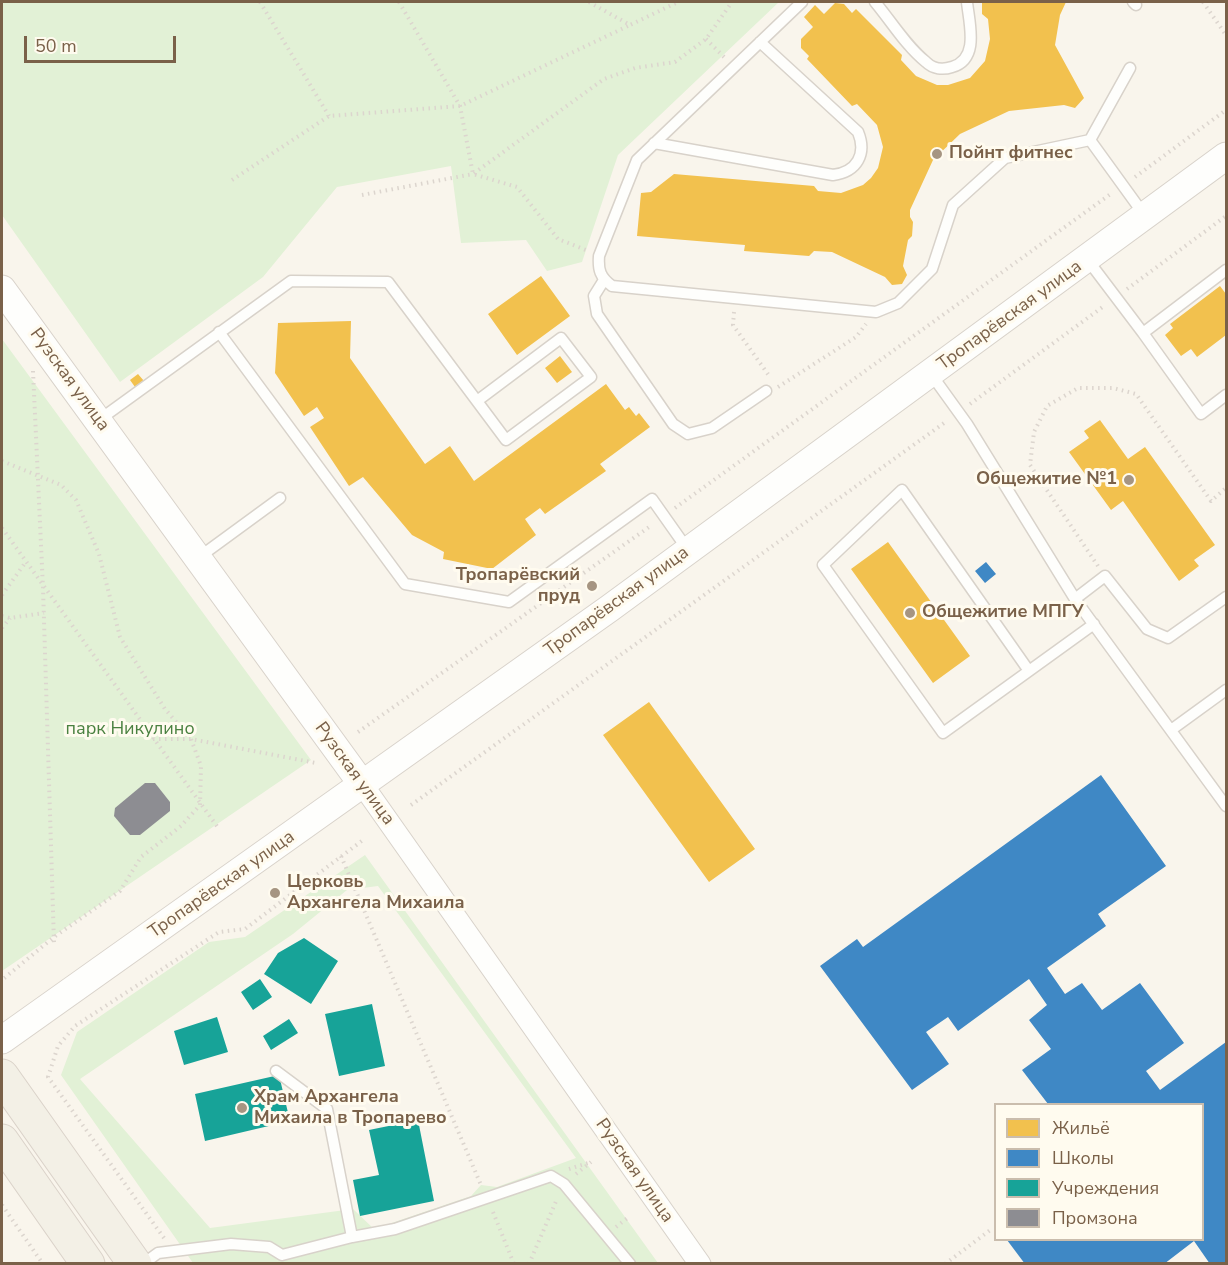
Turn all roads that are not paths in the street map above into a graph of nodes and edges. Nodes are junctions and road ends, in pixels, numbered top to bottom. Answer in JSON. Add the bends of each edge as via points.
{"nodes":[{"id":1,"x":802,"y":2,"type":"edge"},
{"id":2,"x":875,"y":2,"type":"edge"},
{"id":3,"x":967,"y":2,"type":"edge"},
{"id":4,"x":760,"y":42,"type":"junction"},
{"id":5,"x":1130,"y":68,"type":"dead end"},
{"id":6,"x":1090,"y":140,"type":"junction"},
{"id":7,"x":654,"y":143,"type":"junction"},
{"id":8,"x":1227,"y":156,"type":"edge"},
{"id":9,"x":1145,"y":216,"type":"junction"},
{"id":10,"x":1087,"y":259,"type":"junction"},
{"id":11,"x":1227,"y":270,"type":"edge"},
{"id":12,"x":604,"y":280,"type":"junction"},
{"id":13,"x":2,"y":289,"type":"edge"},
{"id":14,"x":219,"y":332,"type":"junction"},
{"id":15,"x":1143,"y":333,"type":"junction"},
{"id":16,"x":931,"y":374,"type":"junction"},
{"id":17,"x":766,"y":391,"type":"dead end"},
{"id":18,"x":1227,"y":395,"type":"edge"},
{"id":19,"x":477,"y":401,"type":"junction"},
{"id":20,"x":99,"y":420,"type":"junction"},
{"id":21,"x":280,"y":498,"type":"dead end"},
{"id":22,"x":688,"y":550,"type":"junction"},
{"id":23,"x":198,"y":558,"type":"junction"},
{"id":24,"x":1227,"y":597,"type":"edge"},
{"id":25,"x":1076,"y":599,"type":"junction"},
{"id":26,"x":1094,"y":624,"type":"junction"},
{"id":27,"x":1029,"y":671,"type":"junction"},
{"id":28,"x":1227,"y":690,"type":"edge"},
{"id":29,"x":1171,"y":730,"type":"junction"},
{"id":30,"x":362,"y":784,"type":"junction"},
{"id":31,"x":1227,"y":806,"type":"edge"},
{"id":32,"x":2,"y":1040,"type":"edge"},
{"id":33,"x":276,"y":1071,"type":"dead end"},
{"id":34,"x":2,"y":1076,"type":"edge"},
{"id":35,"x":2,"y":1141,"type":"edge"},
{"id":36,"x":352,"y":1238,"type":"junction"},
{"id":37,"x":88,"y":1263,"type":"edge"},
{"id":38,"x":135,"y":1263,"type":"edge"},
{"id":39,"x":143,"y":1263,"type":"edge"},
{"id":40,"x":630,"y":1263,"type":"edge"},
{"id":41,"x":700,"y":1263,"type":"edge"}],
"edges":[{"from":1,"to":4,"type":"lane"},
{"from":2,"to":3,"type":"lane","via":[[924,61],[940,69],[957,66],[969,53]]},
{"from":4,"to":7,"type":"lane"},
{"from":4,"to":7,"type":"lane","via":[[858,132],[862,149],[850,171],[833,175]]},
{"from":5,"to":6,"type":"lane"},
{"from":6,"to":9,"type":"lane"},
{"from":6,"to":12,"type":"lane","via":[[1005,158],[953,205],[932,269],[898,303],[876,312],[622,288]]},
{"from":7,"to":12,"type":"lane","via":[[637,159],[599,256],[598,269]]},
{"from":8,"to":9,"type":"street","name":"Тропарёвская улица"},
{"from":9,"to":10,"type":"street","name":"Тропарёвская улица"},
{"from":10,"to":15,"type":"lane"},
{"from":10,"to":16,"type":"street","name":"Тропарёвская улица"},
{"from":11,"to":15,"type":"lane"},
{"from":12,"to":17,"type":"lane","via":[[594,296],[597,314],[673,424],[688,434],[712,428]]},
{"from":13,"to":20,"type":"street","name":"Рузская улица"},
{"from":14,"to":19,"type":"lane","via":[[291,281],[388,282]]},
{"from":14,"to":20,"type":"lane"},
{"from":14,"to":22,"type":"lane","via":[[405,584],[509,602],[652,499]]},
{"from":15,"to":18,"type":"lane","via":[[1200,414]]},
{"from":16,"to":22,"type":"street","name":"Тропарёвская улица"},
{"from":16,"to":25,"type":"lane"},
{"from":19,"to":19,"type":"lane","via":[[561,338],[591,377],[506,440]]},
{"from":20,"to":23,"type":"street","name":"Рузская улица"},
{"from":21,"to":23,"type":"lane"},
{"from":22,"to":30,"type":"street","name":"Тропарёвская улица"},
{"from":23,"to":30,"type":"street","name":"Рузская улица"},
{"from":24,"to":25,"type":"lane","via":[[1168,638],[1147,629],[1105,576]]},
{"from":25,"to":26,"type":"lane"},
{"from":26,"to":27,"type":"lane"},
{"from":26,"to":29,"type":"lane"},
{"from":27,"to":27,"type":"lane","via":[[943,733],[823,565],[902,490]]},
{"from":28,"to":29,"type":"lane"},
{"from":29,"to":31,"type":"lane"},
{"from":30,"to":32,"type":"street","name":"Тропарёвская улица"},
{"from":30,"to":41,"type":"street","name":"Рузская улица"},
{"from":33,"to":36,"type":"lane","via":[[327,1109]]},
{"from":34,"to":38,"type":"main road"},
{"from":35,"to":37,"type":"main road"},
{"from":36,"to":39,"type":"lane","via":[[282,1255],[269,1247],[231,1244],[158,1253]]},
{"from":36,"to":40,"type":"lane","via":[[395,1229],[551,1176],[564,1184]]}]}
